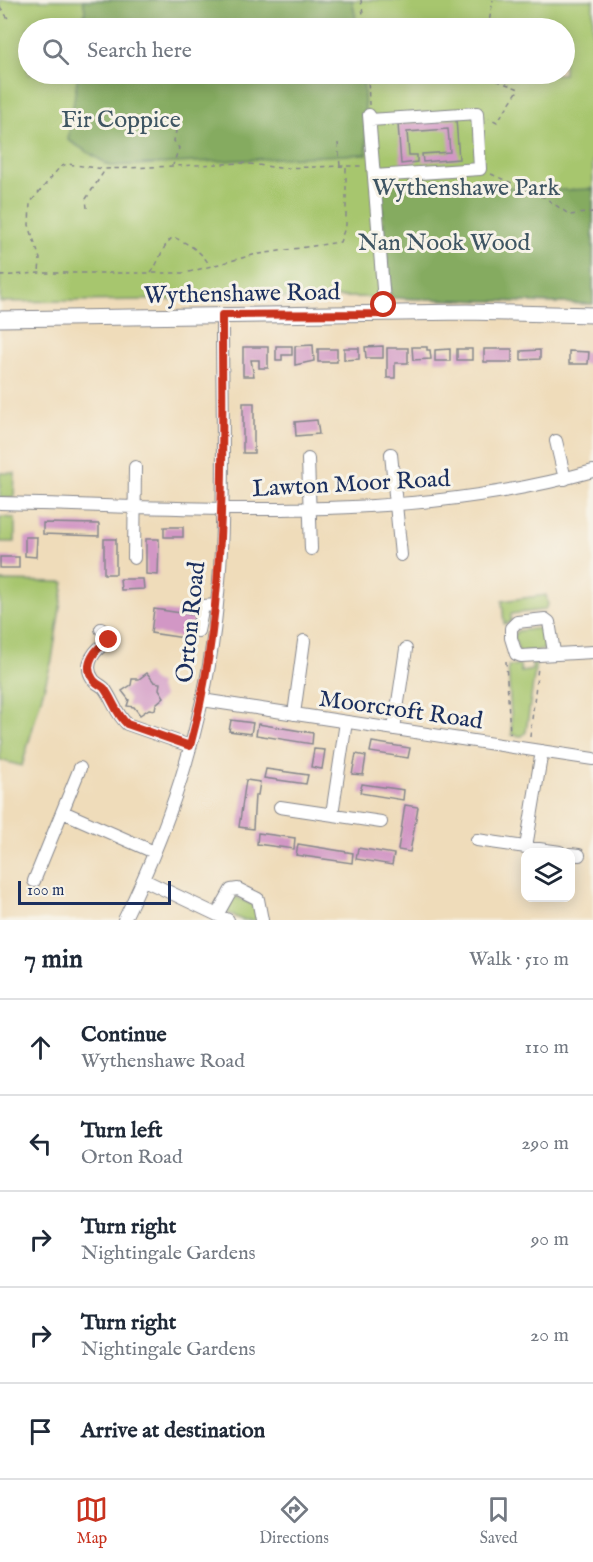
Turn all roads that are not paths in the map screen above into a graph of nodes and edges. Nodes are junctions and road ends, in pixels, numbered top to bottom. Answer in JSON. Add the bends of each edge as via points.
{"nodes":[{"id":1,"x":374,"y":176,"type":"junction"},
{"id":2,"x":385,"y":314,"type":"junction"},
{"id":3,"x":222,"y":315,"type":"junction"},
{"id":4,"x":593,"y":315,"type":"edge"},
{"id":5,"x":0,"y":318,"type":"edge"},
{"id":6,"x":556,"y":441,"type":"dead end"},
{"id":7,"x":391,"y":454,"type":"dead end"},
{"id":8,"x":308,"y":459,"type":"dead end"},
{"id":9,"x":135,"y":467,"type":"dead end"},
{"id":10,"x":593,"y":471,"type":"edge"},
{"id":11,"x":565,"y":479,"type":"junction"},
{"id":12,"x":0,"y":503,"type":"edge"},
{"id":13,"x":396,"y":505,"type":"junction"},
{"id":14,"x":134,"y":506,"type":"junction"},
{"id":15,"x":310,"y":508,"type":"junction"},
{"id":16,"x":221,"y":510,"type":"junction"},
{"id":17,"x":311,"y":549,"type":"dead end"},
{"id":18,"x":401,"y":555,"type":"dead end"},
{"id":19,"x":134,"y":558,"type":"dead end"},
{"id":20,"x":216,"y":605,"type":"junction"},
{"id":21,"x":101,"y":629,"type":"dead end"},
{"id":22,"x":198,"y":631,"type":"dead end"},
{"id":23,"x":304,"y":640,"type":"dead end"},
{"id":24,"x":406,"y":649,"type":"dead end"},
{"id":25,"x":554,"y":652,"type":"junction"},
{"id":26,"x":593,"y":652,"type":"edge"},
{"id":27,"x":202,"y":700,"type":"junction"},
{"id":28,"x":294,"y":714,"type":"junction"},
{"id":29,"x":346,"y":722,"type":"junction"},
{"id":30,"x":394,"y":729,"type":"junction"},
{"id":31,"x":190,"y":746,"type":"junction"},
{"id":32,"x":542,"y":751,"type":"junction"},
{"id":33,"x":593,"y":759,"type":"edge"},
{"id":34,"x":80,"y":768,"type":"dead end"},
{"id":35,"x":280,"y":807,"type":"dead end"},
{"id":36,"x":63,"y":812,"type":"junction"},
{"id":37,"x":332,"y":814,"type":"junction"},
{"id":38,"x":381,"y":822,"type":"dead end"},
{"id":39,"x":477,"y":840,"type":"dead end"},
{"id":40,"x":526,"y":847,"type":"junction"},
{"id":41,"x":533,"y":848,"type":"edge"},
{"id":42,"x":154,"y":852,"type":"junction"},
{"id":43,"x":144,"y":880,"type":"junction"},
{"id":44,"x":34,"y":881,"type":"dead end"},
{"id":45,"x":222,"y":917,"type":"edge"},
{"id":46,"x":124,"y":920,"type":"edge"},
{"id":47,"x":262,"y":920,"type":"edge"}],
"edges":[{"from":1,"to":1,"type":"street","via":[[369,117],[477,113],[480,169]]},
{"from":1,"to":2,"type":"street"},
{"from":2,"to":3,"type":"main road","name":"Wythenshawe Road"},
{"from":2,"to":4,"type":"main road","name":"Wythenshawe Road"},
{"from":3,"to":5,"type":"main road","name":"Wythenshawe Road"},
{"from":3,"to":16,"type":"street","name":"Orton Road"},
{"from":6,"to":11,"type":"street"},
{"from":7,"to":13,"type":"street"},
{"from":8,"to":15,"type":"street"},
{"from":9,"to":14,"type":"street"},
{"from":10,"to":11,"type":"street","name":"Lawton Moor Road"},
{"from":11,"to":13,"type":"street","name":"Lawton Moor Road","via":[[520,490]]},
{"from":12,"to":14,"type":"street","name":"Lawton Moor Road"},
{"from":13,"to":15,"type":"street","name":"Lawton Moor Road"},
{"from":13,"to":18,"type":"street"},
{"from":14,"to":16,"type":"street","name":"Lawton Moor Road"},
{"from":14,"to":19,"type":"street"},
{"from":15,"to":16,"type":"street","name":"Lawton Moor Road"},
{"from":15,"to":17,"type":"street"},
{"from":16,"to":20,"type":"street","name":"Orton Road"},
{"from":20,"to":22,"type":"street","via":[[203,606]]},
{"from":20,"to":27,"type":"street","name":"Orton Road"},
{"from":21,"to":31,"type":"street","via":[[109,640],[92,655],[89,667],[92,679],[104,688],[120,717],[127,724]]},
{"from":23,"to":28,"type":"street"},
{"from":24,"to":30,"type":"street"},
{"from":25,"to":25,"type":"street","via":[[549,622],[545,619],[517,622],[511,628],[516,654]]},
{"from":25,"to":26,"type":"street"},
{"from":27,"to":28,"type":"street","name":"Moorcroft Road"},
{"from":27,"to":31,"type":"street","name":"Orton Road"},
{"from":28,"to":29,"type":"street","name":"Moorcroft Road"},
{"from":29,"to":30,"type":"street","name":"Moorcroft Road"},
{"from":29,"to":37,"type":"street"},
{"from":30,"to":32,"type":"street","name":"Moorcroft Road"},
{"from":31,"to":42,"type":"street","name":"Orton Road"},
{"from":32,"to":33,"type":"street","name":"Moorcroft Road"},
{"from":32,"to":40,"type":"street"},
{"from":34,"to":36,"type":"street"},
{"from":35,"to":37,"type":"street"},
{"from":36,"to":42,"type":"street"},
{"from":36,"to":44,"type":"street"},
{"from":37,"to":38,"type":"street"},
{"from":39,"to":40,"type":"street"},
{"from":40,"to":41,"type":"street"},
{"from":42,"to":43,"type":"street","name":"Orton Road"},
{"from":43,"to":45,"type":"street"},
{"from":43,"to":46,"type":"street","name":"Orton Road"},
{"from":45,"to":47,"type":"street","via":[[231,890],[238,889],[258,899]]}]}
